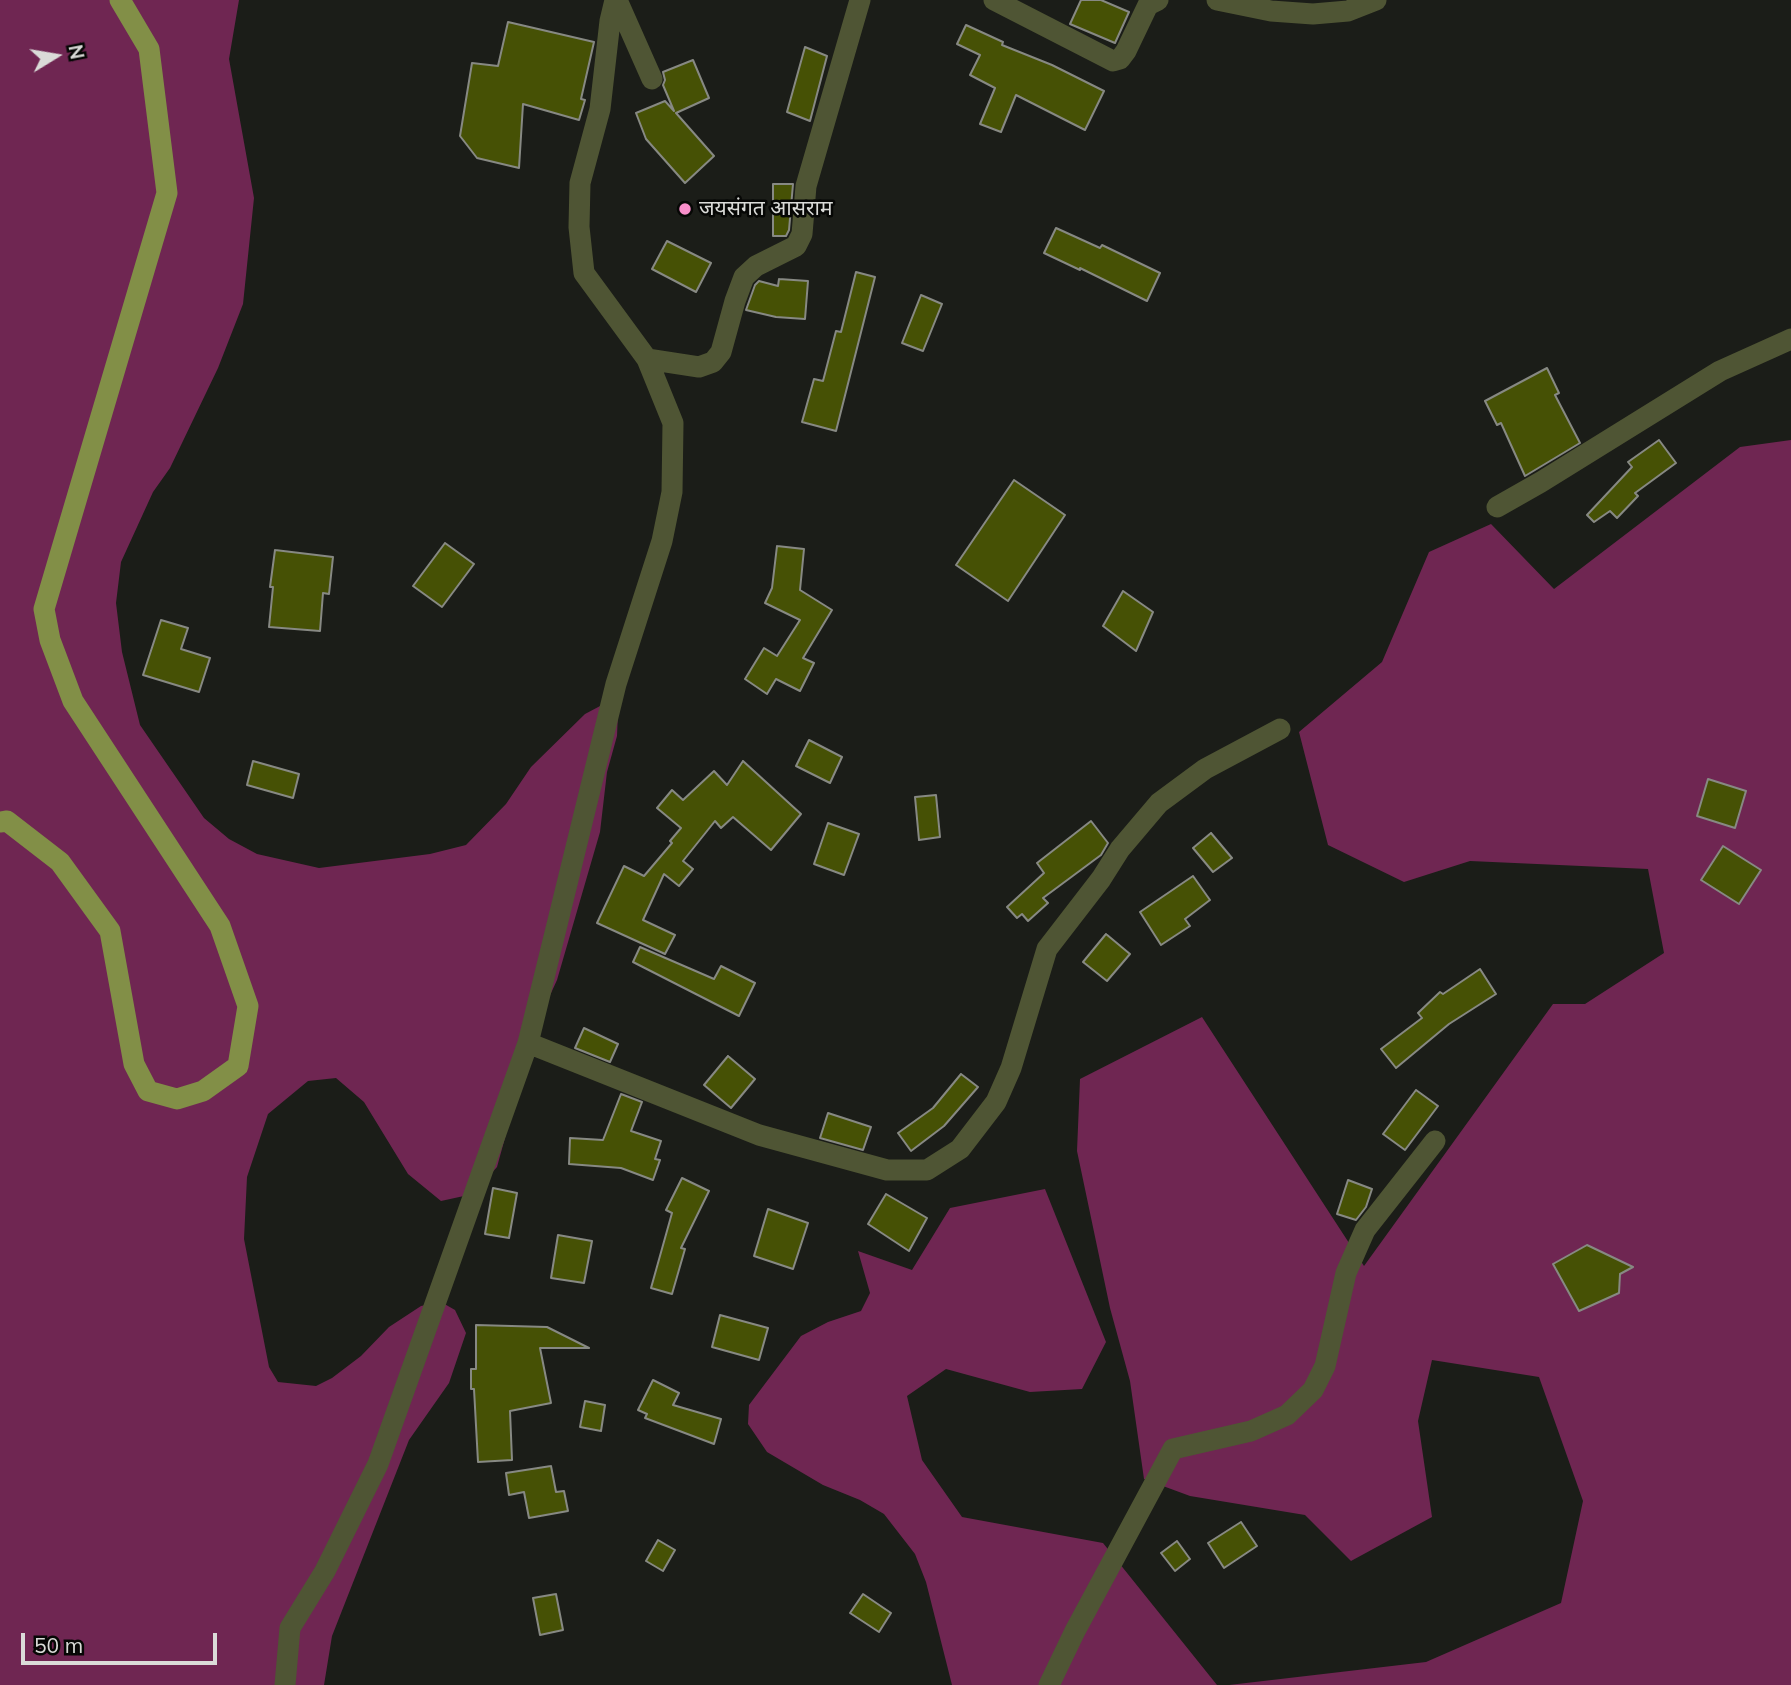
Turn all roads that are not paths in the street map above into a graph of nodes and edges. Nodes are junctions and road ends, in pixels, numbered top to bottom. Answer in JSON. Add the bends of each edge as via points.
{"nodes":[{"id":1,"x":120,"y":0,"type":"edge"},
{"id":2,"x":616,"y":0,"type":"edge"},
{"id":3,"x":860,"y":0,"type":"edge"},
{"id":4,"x":994,"y":0,"type":"edge"},
{"id":5,"x":1158,"y":0,"type":"edge"},
{"id":6,"x":1217,"y":0,"type":"edge"},
{"id":7,"x":1376,"y":0,"type":"edge"},
{"id":8,"x":652,"y":79,"type":"dead end"},
{"id":9,"x":1791,"y":339,"type":"edge"},
{"id":10,"x":647,"y":359,"type":"junction"},
{"id":11,"x":1497,"y":507,"type":"dead end"},
{"id":12,"x":1280,"y":729,"type":"dead end"},
{"id":13,"x":0,"y":822,"type":"edge"},
{"id":14,"x":528,"y":1043,"type":"junction"},
{"id":15,"x":1435,"y":1141,"type":"dead end"},
{"id":16,"x":285,"y":1685,"type":"edge"},
{"id":17,"x":1048,"y":1685,"type":"edge"}],
"edges":[{"from":1,"to":13,"type":"main road","via":[[149,49],[167,193],[44,609],[50,640],[73,701],[220,926],[248,1006],[238,1066],[203,1091],[177,1099],[148,1091],[134,1064],[110,931],[60,862],[7,821]]},
{"from":2,"to":8,"type":"street"},
{"from":2,"to":10,"type":"street","via":[[600,110],[580,183],[579,227],[584,273]]},
{"from":3,"to":10,"type":"street","via":[[806,186],[802,234],[796,246],[744,277],[721,352],[713,362],[699,367]]},
{"from":4,"to":5,"type":"street","via":[[1113,61],[1126,51],[1148,5]]},
{"from":6,"to":7,"type":"street","via":[[1313,14],[1348,10]]},
{"from":9,"to":11,"type":"street","via":[[1720,370]]},
{"from":10,"to":14,"type":"street","via":[[673,423],[672,492],[662,541],[616,684]]},
{"from":12,"to":14,"type":"street","via":[[1205,769],[1159,803],[1120,849],[1047,949],[996,1102],[960,1149],[928,1170],[887,1170],[759,1135]]},
{"from":14,"to":16,"type":"street","via":[[378,1464],[325,1571],[290,1628]]},
{"from":15,"to":17,"type":"street","via":[[1365,1230],[1346,1273],[1325,1366],[1313,1390],[1287,1415],[1251,1431],[1173,1449]]}]}
